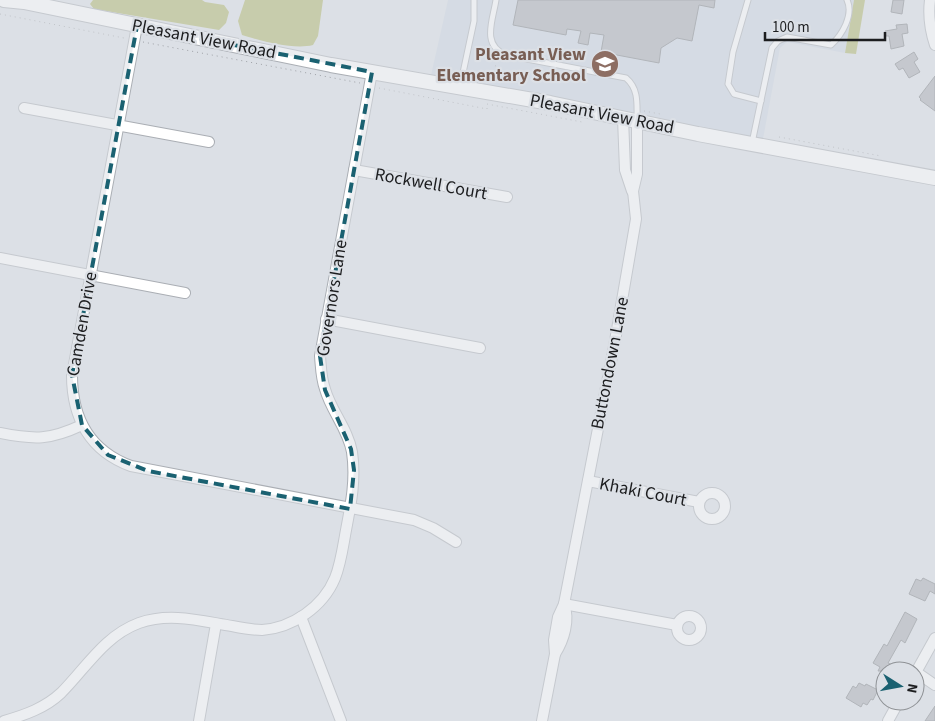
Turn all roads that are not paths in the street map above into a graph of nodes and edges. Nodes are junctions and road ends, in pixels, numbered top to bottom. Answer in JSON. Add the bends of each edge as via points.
{"nodes":[{"id":1,"x":4,"y":0,"type":"edge"},
{"id":2,"x":474,"y":0,"type":"edge"},
{"id":3,"x":496,"y":0,"type":"edge"},
{"id":4,"x":748,"y":0,"type":"edge"},
{"id":5,"x":847,"y":0,"type":"edge"},
{"id":6,"x":930,"y":0,"type":"edge"},
{"id":7,"x":135,"y":33,"type":"junction"},
{"id":8,"x":935,"y":45,"type":"edge"},
{"id":9,"x":371,"y":79,"type":"junction"},
{"id":10,"x":460,"y":88,"type":"junction"},
{"id":11,"x":760,"y":101,"type":"junction"},
{"id":12,"x":24,"y":108,"type":"dead end"},
{"id":13,"x":637,"y":115,"type":"junction"},
{"id":14,"x":623,"y":118,"type":"junction"},
{"id":15,"x":118,"y":125,"type":"junction"},
{"id":16,"x":209,"y":142,"type":"dead end"},
{"id":17,"x":751,"y":144,"type":"junction"},
{"id":18,"x":354,"y":170,"type":"junction"},
{"id":19,"x":935,"y":178,"type":"edge"},
{"id":20,"x":633,"y":192,"type":"junction"},
{"id":21,"x":507,"y":197,"type":"dead end"},
{"id":22,"x":0,"y":258,"type":"edge"},
{"id":23,"x":91,"y":274,"type":"junction"},
{"id":24,"x":185,"y":293,"type":"dead end"},
{"id":25,"x":326,"y":319,"type":"junction"},
{"id":26,"x":480,"y":348,"type":"dead end"},
{"id":27,"x":82,"y":425,"type":"junction"},
{"id":28,"x":0,"y":433,"type":"edge"},
{"id":29,"x":588,"y":481,"type":"junction"},
{"id":30,"x":699,"y":502,"type":"dead end"},
{"id":31,"x":350,"y":509,"type":"junction"},
{"id":32,"x":456,"y":542,"type":"dead end"},
{"id":33,"x":564,"y":604,"type":"junction"},
{"id":34,"x":301,"y":617,"type":"junction"},
{"id":35,"x":216,"y":624,"type":"junction"},
{"id":36,"x":677,"y":625,"type":"dead end"},
{"id":37,"x":935,"y":638,"type":"edge"},
{"id":38,"x":923,"y":661,"type":"edge"},
{"id":39,"x":4,"y":721,"type":"edge"},
{"id":40,"x":199,"y":721,"type":"edge"},
{"id":41,"x":341,"y":721,"type":"edge"},
{"id":42,"x":542,"y":721,"type":"edge"}],
"edges":[{"from":1,"to":7,"type":"main road","name":"Pleasant View Road","via":[[24,2]]},
{"from":2,"to":10,"type":"lane","via":[[474,22]]},
{"from":3,"to":13,"type":"lane","via":[[490,33],[498,52],[626,78],[634,84]]},
{"from":4,"to":11,"type":"lane","via":[[733,52],[728,84],[734,94]]},
{"from":5,"to":11,"type":"lane","via":[[850,6],[845,28],[831,46],[787,37],[778,41],[772,48]]},
{"from":6,"to":8,"type":"street","via":[[930,25]]},
{"from":7,"to":9,"type":"main road","name":"Pleasant View Road"},
{"from":7,"to":15,"type":"street","name":"Camden Drive"},
{"from":9,"to":10,"type":"main road","name":"Pleasant View Road"},
{"from":9,"to":18,"type":"street","name":"Governors Lane"},
{"from":10,"to":14,"type":"main road","name":"Pleasant View Road"},
{"from":11,"to":17,"type":"lane"},
{"from":12,"to":15,"type":"street"},
{"from":13,"to":14,"type":"main road","name":"Pleasant View Road"},
{"from":13,"to":17,"type":"main road","name":"Pleasant View Road"},
{"from":13,"to":20,"type":"street","name":"Buttondown Lane","via":[[637,174]]},
{"from":14,"to":20,"type":"street","via":[[625,170]]},
{"from":15,"to":16,"type":"street"},
{"from":15,"to":23,"type":"street","name":"Camden Drive"},
{"from":17,"to":19,"type":"main road","name":"Pleasant View Road"},
{"from":18,"to":21,"type":"street","name":"Rockwell Court"},
{"from":18,"to":25,"type":"street","name":"Governors Lane"},
{"from":20,"to":29,"type":"street","name":"Buttondown Lane","via":[[636,219]]},
{"from":22,"to":23,"type":"street"},
{"from":23,"to":24,"type":"street"},
{"from":23,"to":27,"type":"street","name":"Camden Drive","via":[[72,375],[76,413]]},
{"from":25,"to":26,"type":"street"},
{"from":25,"to":31,"type":"street","name":"Governors Lane","via":[[320,356],[322,375],[325,390],[351,449],[354,488]]},
{"from":27,"to":28,"type":"street","via":[[45,438]]},
{"from":27,"to":31,"type":"street","name":"Camden Drive","via":[[101,449],[131,466]]},
{"from":29,"to":30,"type":"street","name":"Khaki Court"},
{"from":29,"to":33,"type":"street","name":"Buttondown Lane"},
{"from":31,"to":32,"type":"street","name":"Camden Drive","via":[[424,523]]},
{"from":31,"to":34,"type":"street","name":"Governors Lane","via":[[334,580],[321,600]]},
{"from":33,"to":36,"type":"street"},
{"from":33,"to":42,"type":"street","name":"Buttondown Lane","via":[[558,617],[555,654]]},
{"from":34,"to":35,"type":"street","name":"Governors Lane","via":[[286,625],[262,630]]},
{"from":34,"to":41,"type":"street"},
{"from":35,"to":39,"type":"street","name":"Governors Lane","via":[[173,618],[153,619],[128,628],[106,643],[48,704]]},
{"from":35,"to":40,"type":"street"},
{"from":37,"to":38,"type":"street"}]}
